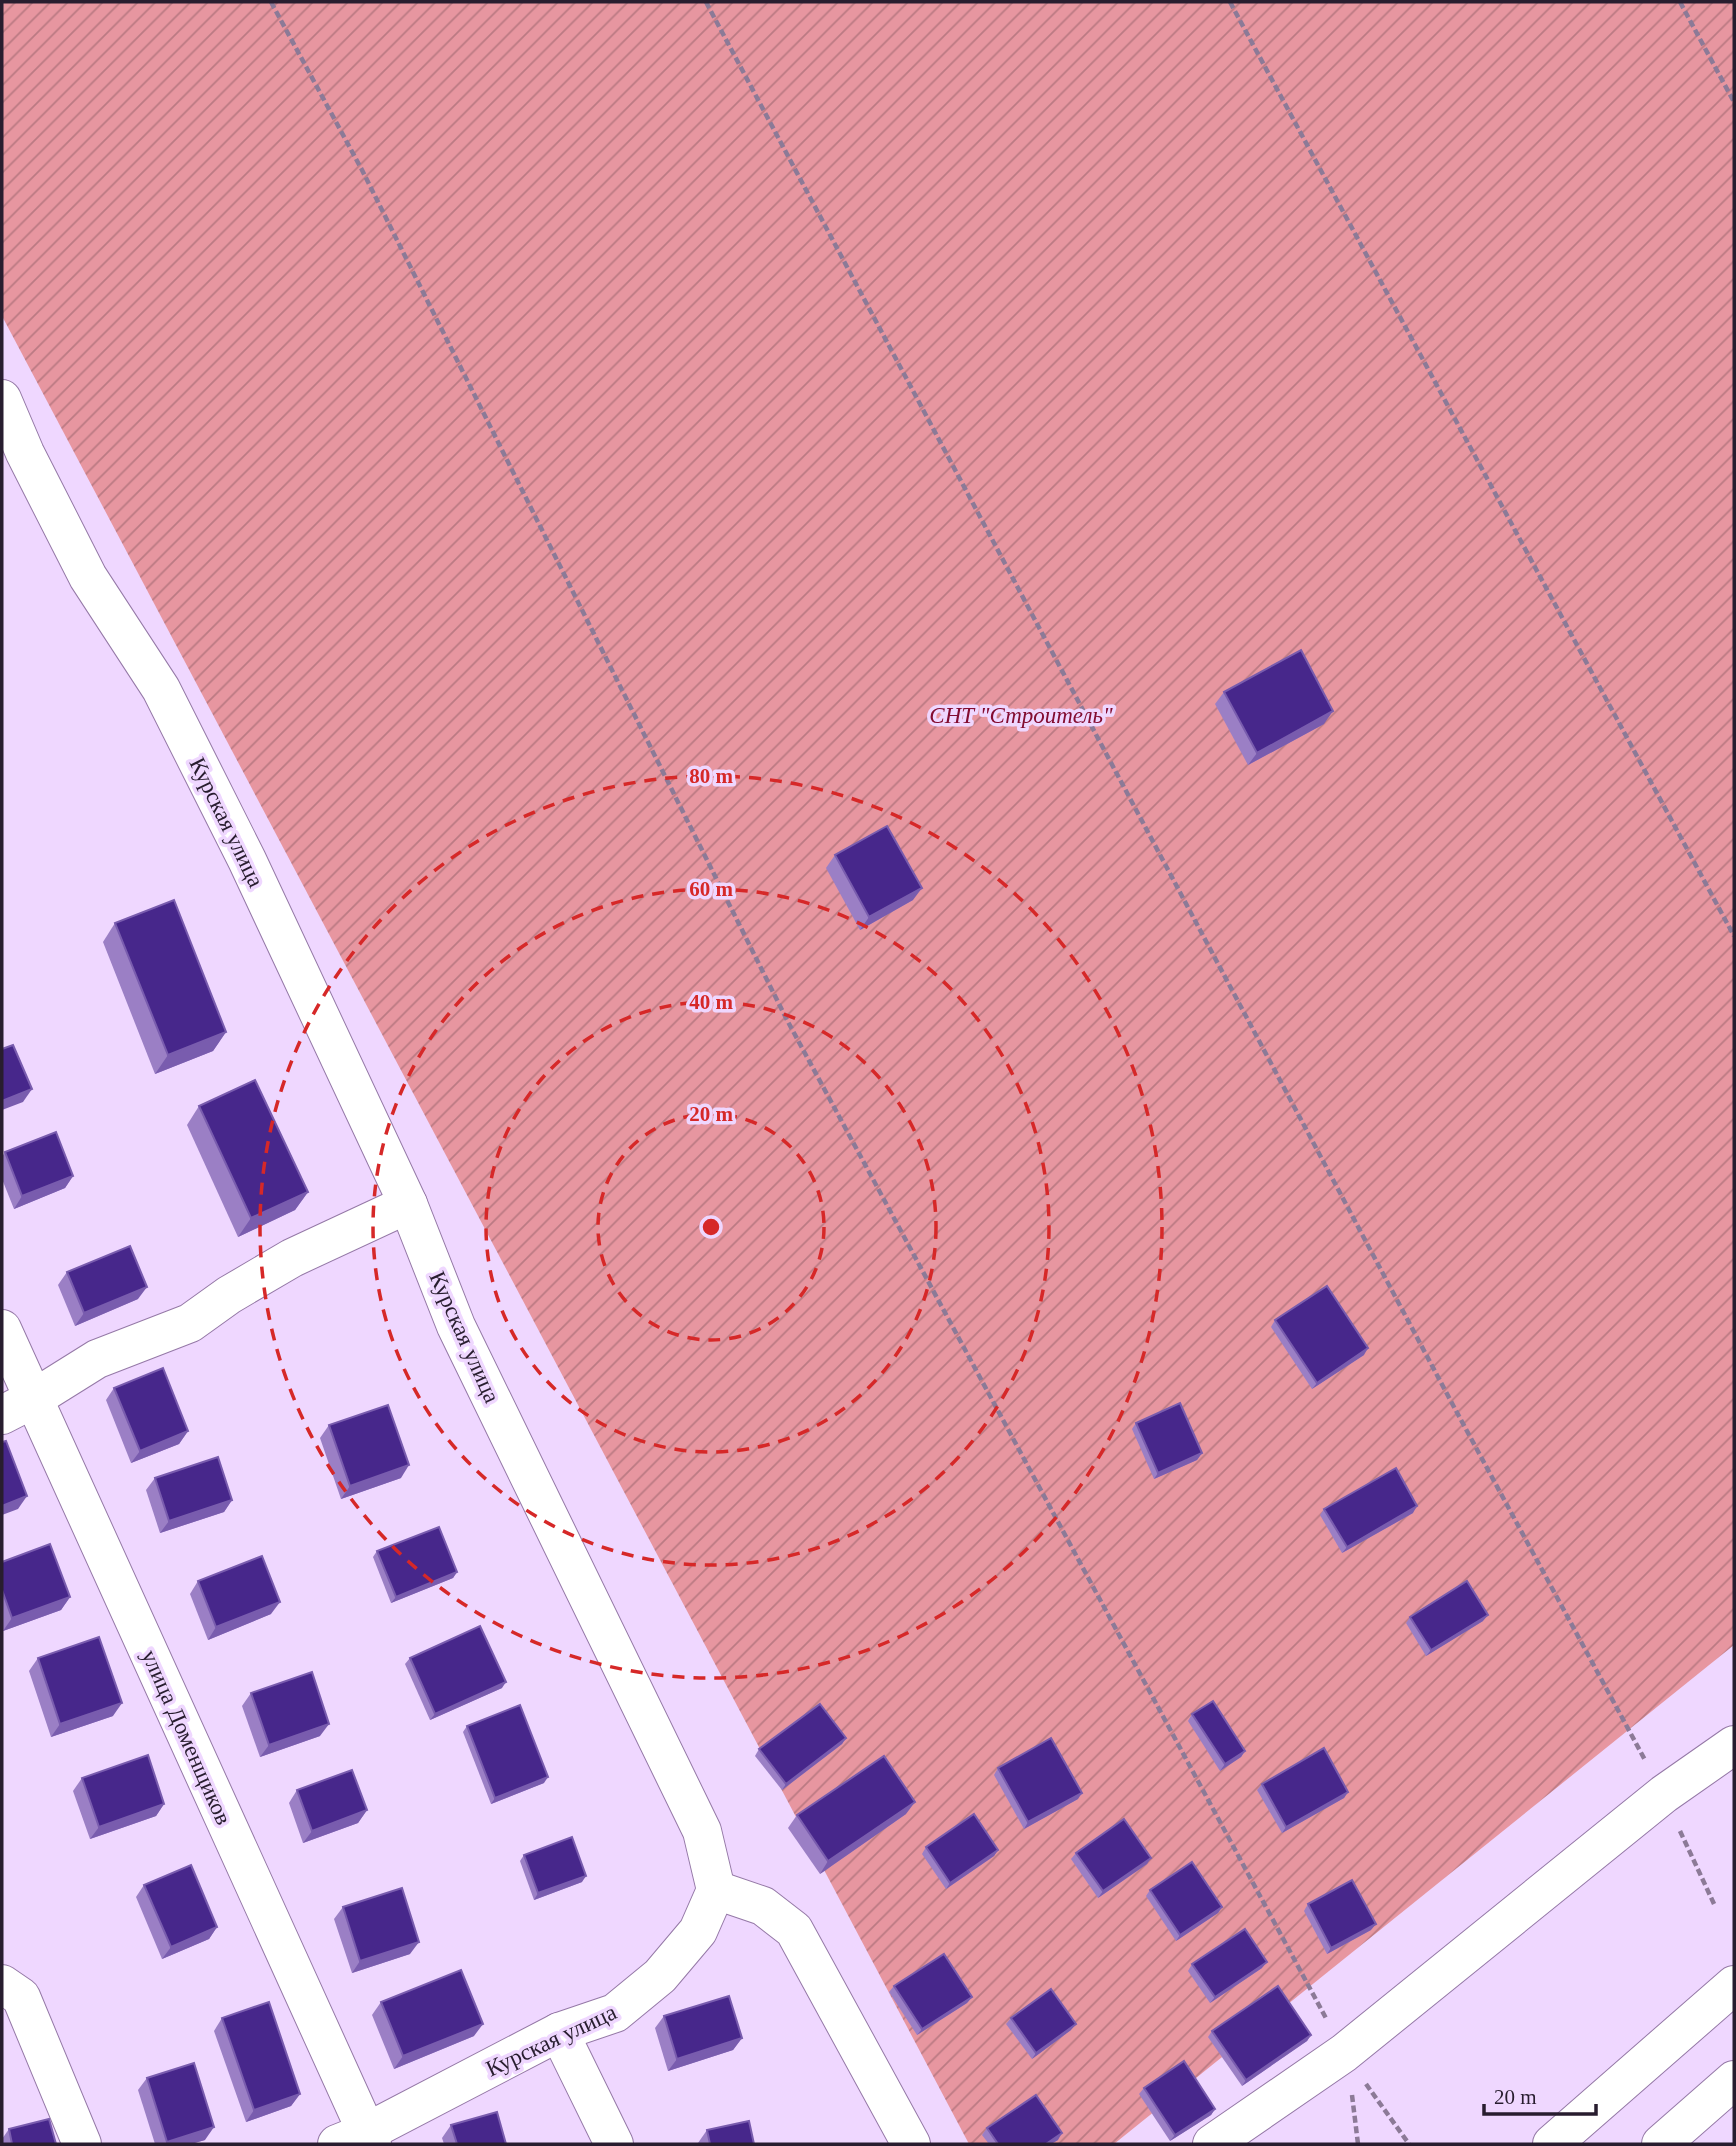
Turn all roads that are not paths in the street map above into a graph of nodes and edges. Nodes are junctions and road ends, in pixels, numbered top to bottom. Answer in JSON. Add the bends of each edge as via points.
{"nodes":[{"id":1,"x":2,"y":400,"type":"edge"},
{"id":2,"x":408,"y":1205,"type":"junction"},
{"id":3,"x":2,"y":1329,"type":"edge"},
{"id":4,"x":18,"y":1407,"type":"edge"},
{"id":5,"x":1734,"y":1745,"type":"edge"},
{"id":6,"x":716,"y":1890,"type":"junction"},
{"id":7,"x":2,"y":1984,"type":"edge"},
{"id":8,"x":1734,"y":1985,"type":"edge"},
{"id":9,"x":559,"y":2032,"type":"junction"},
{"id":10,"x":1734,"y":2080,"type":"edge"},
{"id":11,"x":359,"y":2140,"type":"edge"},
{"id":12,"x":82,"y":2144,"type":"edge"},
{"id":13,"x":614,"y":2144,"type":"edge"},
{"id":14,"x":911,"y":2144,"type":"edge"},
{"id":15,"x":1212,"y":2144,"type":"edge"},
{"id":16,"x":1552,"y":2144,"type":"edge"},
{"id":17,"x":1661,"y":2144,"type":"edge"}],
"edges":[{"from":1,"to":2,"type":"main road","name":"Курская улица","via":[[88,577],[161,689],[247,860]]},
{"from":2,"to":4,"type":"main road","via":[[292,1258],[190,1323],[97,1359]]},
{"from":2,"to":6,"type":"main road","name":"Курская улица","via":[[456,1326],[702,1832]]},
{"from":3,"to":4,"type":"main road","name":"улица Доменщиков"},
{"from":4,"to":11,"type":"main road","name":"улица Доменщиков"},
{"from":5,"to":15,"type":"main road","via":[[1664,1794],[1345,2053]]},
{"from":6,"to":9,"type":"main road","name":"Курская улица","via":[[698,1931],[660,1976],[615,2013]]},
{"from":6,"to":14,"type":"main road","via":[[763,1906],[794,1930]]},
{"from":7,"to":12,"type":"main road","via":[[21,1997]]},
{"from":8,"to":16,"type":"main road"},
{"from":9,"to":11,"type":"main road","name":"Курская улица"},
{"from":9,"to":13,"type":"main road"},
{"from":10,"to":17,"type":"main road"}]}
